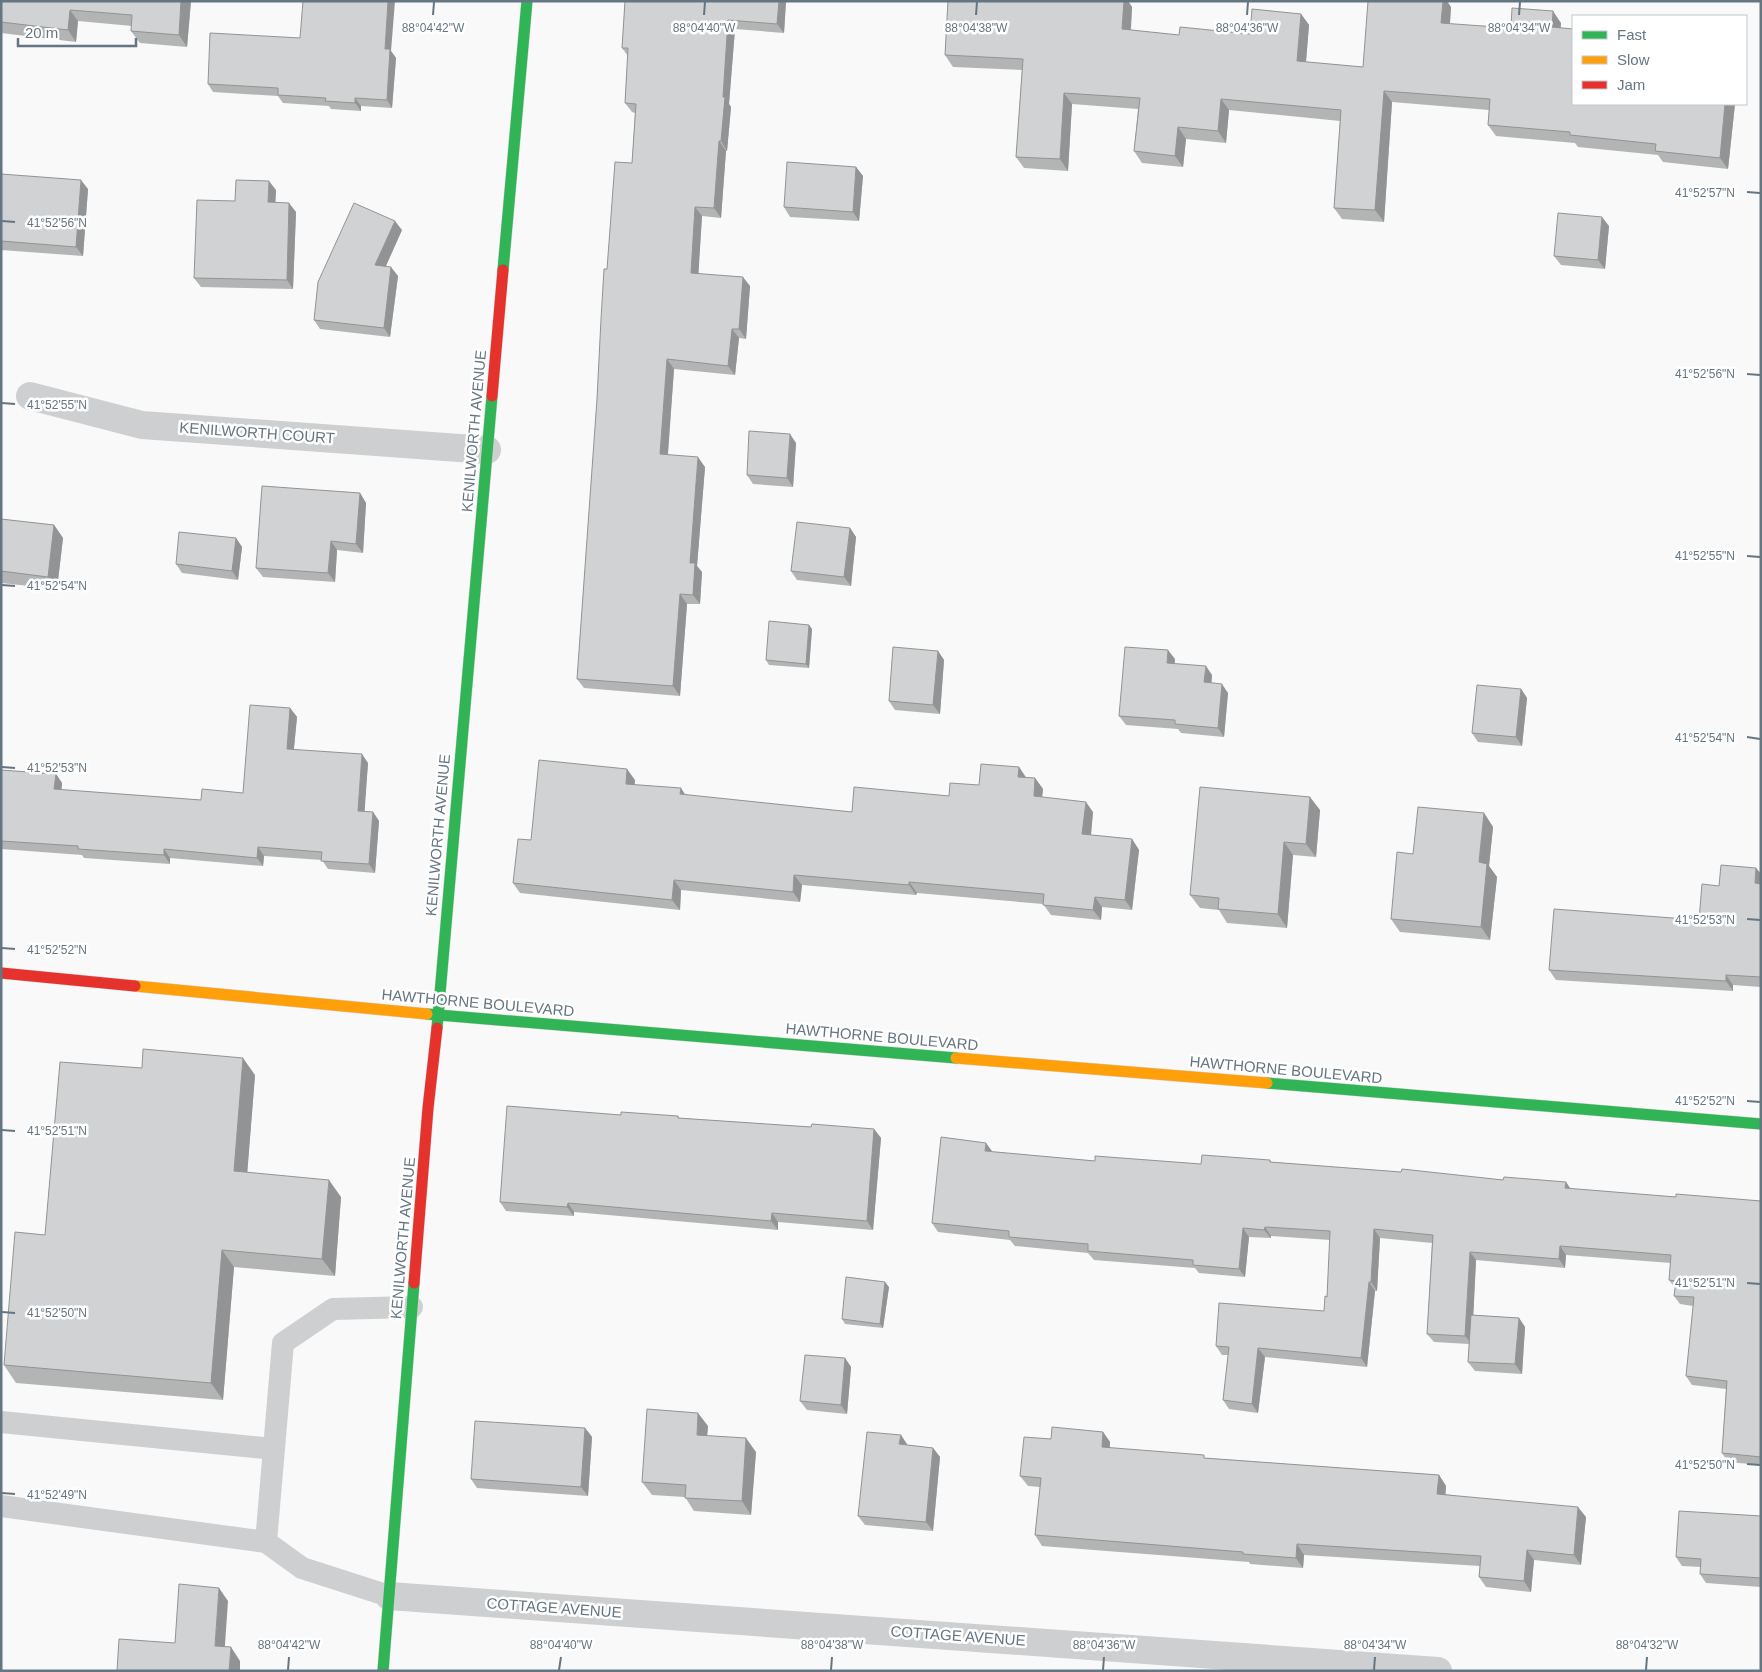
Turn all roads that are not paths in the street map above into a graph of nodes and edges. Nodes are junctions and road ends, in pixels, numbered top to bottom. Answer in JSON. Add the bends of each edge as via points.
{"nodes":[{"id":1,"x":528,"y":1,"type":"edge"},
{"id":2,"x":30,"y":396,"type":"dead end"},
{"id":3,"x":487,"y":450,"type":"junction"},
{"id":4,"x":1,"y":973,"type":"edge"},
{"id":5,"x":438,"y":1015,"type":"junction"},
{"id":6,"x":1761,"y":1124,"type":"edge"},
{"id":7,"x":412,"y":1307,"type":"junction"},
{"id":8,"x":1,"y":1422,"type":"edge"},
{"id":9,"x":274,"y":1449,"type":"junction"},
{"id":10,"x":1,"y":1506,"type":"edge"},
{"id":11,"x":266,"y":1542,"type":"junction"},
{"id":12,"x":389,"y":1596,"type":"junction"},
{"id":13,"x":383,"y":1671,"type":"edge"},
{"id":14,"x":1438,"y":1671,"type":"edge"}],
"edges":[{"from":1,"to":3,"type":"street","name":"KENILWORTH AVENUE"},
{"from":2,"to":3,"type":"street","name":"KENILWORTH COURT","via":[[142,425]]},
{"from":3,"to":5,"type":"street","name":"KENILWORTH AVENUE"},
{"from":4,"to":5,"type":"street","name":"HAWTHORNE BOULEVARD"},
{"from":5,"to":6,"type":"street","name":"HAWTHORNE BOULEVARD"},
{"from":5,"to":7,"type":"street","name":"KENILWORTH AVENUE"},
{"from":7,"to":9,"type":"lane","via":[[333,1310],[283,1343]]},
{"from":7,"to":12,"type":"street","name":"KENILWORTH AVENUE"},
{"from":8,"to":9,"type":"lane"},
{"from":9,"to":11,"type":"lane"},
{"from":10,"to":11,"type":"lane"},
{"from":11,"to":12,"type":"lane","via":[[302,1568]]},
{"from":12,"to":13,"type":"street","name":"KENILWORTH AVENUE"},
{"from":12,"to":14,"type":"street","name":"COTTAGE AVENUE"}]}
